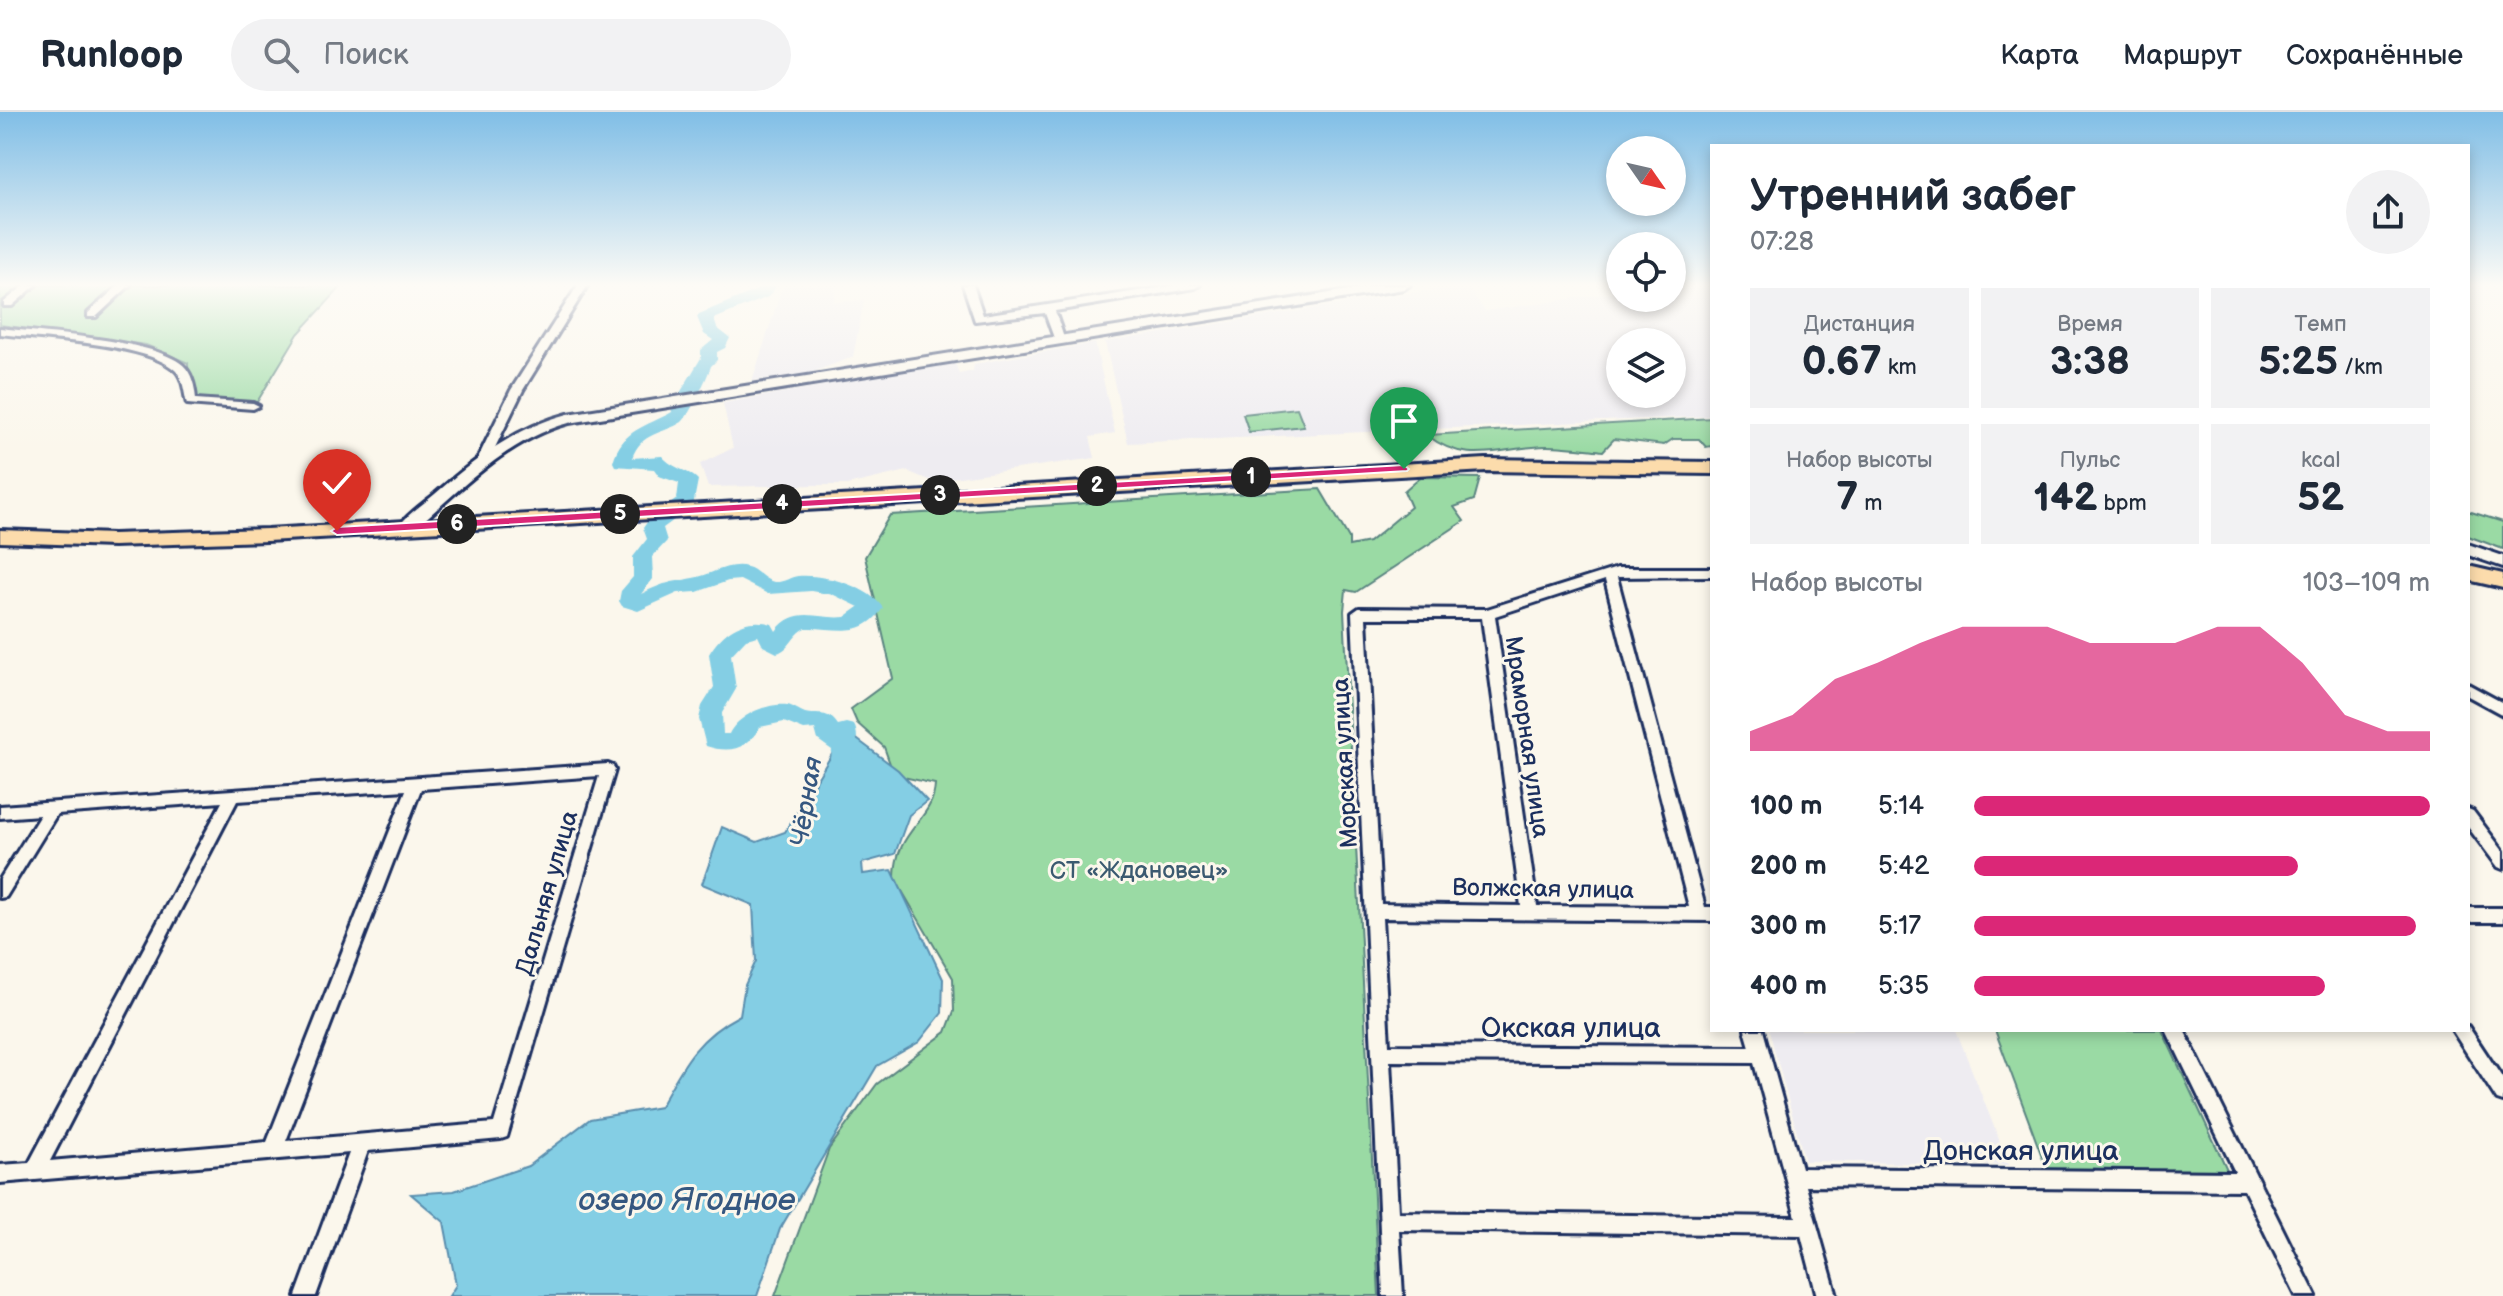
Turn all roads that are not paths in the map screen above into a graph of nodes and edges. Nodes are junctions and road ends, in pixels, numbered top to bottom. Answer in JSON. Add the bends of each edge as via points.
{"nodes":[{"id":1,"x":70,"y":340,"type":"edge"},
{"id":2,"x":548,"y":340,"type":"edge"},
{"id":3,"x":1045,"y":340,"type":"edge"},
{"id":4,"x":253,"y":406,"type":"dead end"},
{"id":5,"x":482,"y":462,"type":"junction"},
{"id":6,"x":1710,"y":468,"type":"edge"},
{"id":7,"x":406,"y":527,"type":"junction"},
{"id":8,"x":0,"y":536,"type":"edge"},
{"id":9,"x":2470,"y":551,"type":"edge"},
{"id":10,"x":2470,"y":557,"type":"edge"},
{"id":11,"x":1710,"y":572,"type":"edge"},
{"id":12,"x":2470,"y":573,"type":"edge"},
{"id":13,"x":2500,"y":574,"type":"edge"},
{"id":14,"x":1610,"y":575,"type":"junction"},
{"id":15,"x":1488,"y":614,"type":"junction"},
{"id":16,"x":2470,"y":690,"type":"edge"},
{"id":17,"x":2503,"y":710,"type":"edge"},
{"id":18,"x":416,"y":782,"type":"junction"},
{"id":19,"x":232,"y":797,"type":"junction"},
{"id":20,"x":52,"y":809,"type":"junction"},
{"id":21,"x":0,"y":812,"type":"edge"},
{"id":22,"x":2470,"y":818,"type":"edge"},
{"id":23,"x":2503,"y":863,"type":"edge"},
{"id":24,"x":0,"y":892,"type":"edge"},
{"id":25,"x":1374,"y":911,"type":"junction"},
{"id":26,"x":1530,"y":913,"type":"junction"},
{"id":27,"x":1706,"y":914,"type":"edge"},
{"id":28,"x":2470,"y":915,"type":"edge"},
{"id":29,"x":2503,"y":915,"type":"edge"},
{"id":30,"x":1755,"y":1032,"type":"edge"},
{"id":31,"x":2176,"y":1032,"type":"edge"},
{"id":32,"x":2462,"y":1032,"type":"edge"},
{"id":33,"x":1381,"y":1053,"type":"junction"},
{"id":34,"x":1761,"y":1055,"type":"junction"},
{"id":35,"x":2503,"y":1094,"type":"edge"},
{"id":36,"x":362,"y":1143,"type":"junction"},
{"id":37,"x":273,"y":1151,"type":"junction"},
{"id":38,"x":34,"y":1172,"type":"junction"},
{"id":39,"x":0,"y":1174,"type":"edge"},
{"id":40,"x":1794,"y":1177,"type":"junction"},
{"id":41,"x":2248,"y":1181,"type":"junction"},
{"id":42,"x":1388,"y":1221,"type":"junction"},
{"id":43,"x":1807,"y":1226,"type":"junction"},
{"id":44,"x":306,"y":1296,"type":"edge"},
{"id":45,"x":1393,"y":1296,"type":"edge"},
{"id":46,"x":1827,"y":1296,"type":"edge"},
{"id":47,"x":2306,"y":1296,"type":"edge"}],
"edges":[{"from":1,"to":4,"type":"street","via":[[143,350],[178,366],[191,402]]},
{"from":2,"to":5,"type":"street"},
{"from":3,"to":5,"type":"street","via":[[590,414],[546,425]]},
{"from":5,"to":7,"type":"street"},
{"from":6,"to":7,"type":"main road","via":[[1445,467]]},
{"from":7,"to":8,"type":"main road","via":[[154,539]]},
{"from":9,"to":13,"type":"street"},
{"from":10,"to":13,"type":"street"},
{"from":11,"to":14,"type":"street"},
{"from":12,"to":13,"type":"main road"},
{"from":14,"to":15,"type":"street"},
{"from":14,"to":27,"type":"street"},
{"from":15,"to":25,"type":"street","name":"Морская улица","via":[[1359,613]]},
{"from":15,"to":26,"type":"street","name":"Мраморная улица"},
{"from":16,"to":17,"type":"street"},
{"from":18,"to":19,"type":"street","name":"Дальняя улица"},
{"from":18,"to":36,"type":"street","name":"Дальняя улица","via":[[608,770],[501,1131]]},
{"from":18,"to":37,"type":"street"},
{"from":19,"to":20,"type":"street","name":"Дальняя улица"},
{"from":19,"to":38,"type":"street"},
{"from":20,"to":21,"type":"street","name":"Дальняя улица"},
{"from":20,"to":24,"type":"street"},
{"from":22,"to":23,"type":"street"},
{"from":25,"to":26,"type":"street","name":"Волжская улица"},
{"from":25,"to":33,"type":"street","name":"Морская улица"},
{"from":26,"to":27,"type":"street","name":"Волжская улица"},
{"from":28,"to":29,"type":"street"},
{"from":30,"to":34,"type":"street"},
{"from":31,"to":41,"type":"street"},
{"from":32,"to":35,"type":"street"},
{"from":33,"to":34,"type":"street","name":"Окская улица"},
{"from":33,"to":42,"type":"street","name":"Морская улица"},
{"from":34,"to":40,"type":"street"},
{"from":36,"to":37,"type":"street","name":"Дальняя улица"},
{"from":36,"to":44,"type":"street"},
{"from":37,"to":38,"type":"street","name":"Дальняя улица"},
{"from":38,"to":39,"type":"street","name":"Дальняя улица"},
{"from":40,"to":41,"type":"street","name":"Донская улица"},
{"from":40,"to":43,"type":"street"},
{"from":41,"to":47,"type":"street"},
{"from":42,"to":43,"type":"street"},
{"from":42,"to":45,"type":"street","name":"Морская улица"},
{"from":43,"to":46,"type":"street"}]}
